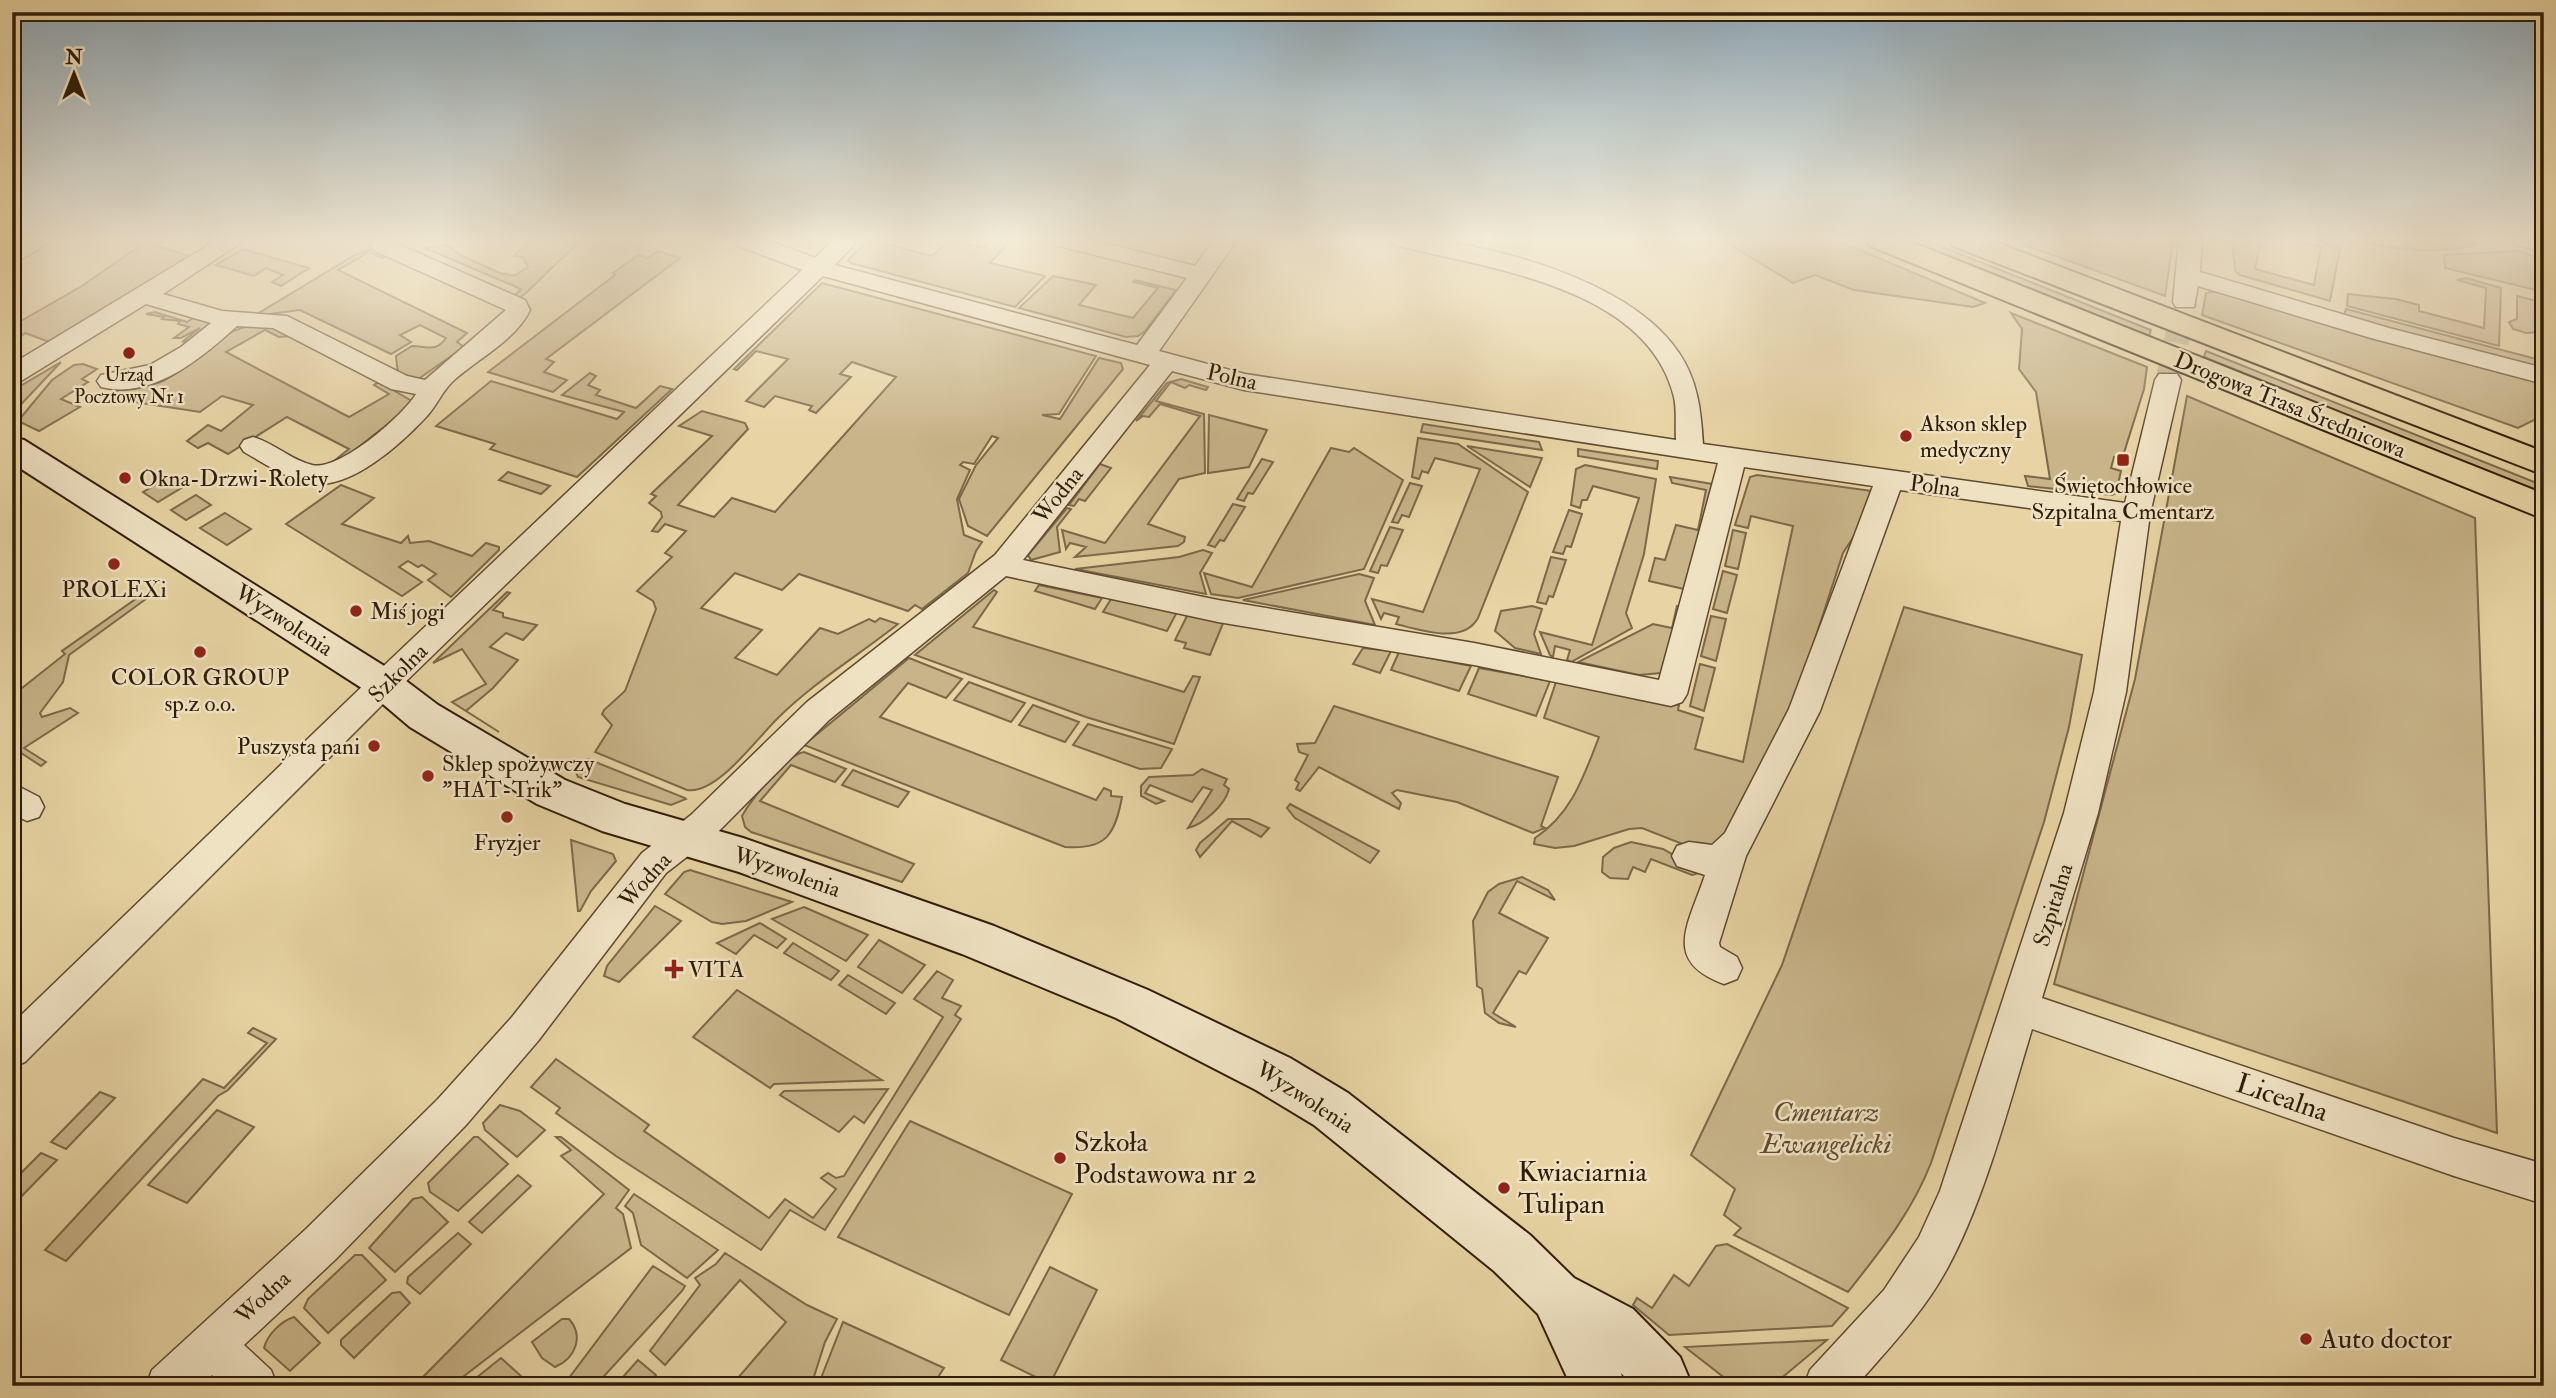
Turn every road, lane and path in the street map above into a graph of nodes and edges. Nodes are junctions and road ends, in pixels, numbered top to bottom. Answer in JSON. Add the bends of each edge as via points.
{"nodes":[{"id":1,"x":129,"y":305,"type":"edge"},
{"id":2,"x":179,"y":305,"type":"edge"},
{"id":3,"x":515,"y":305,"type":"edge"},
{"id":4,"x":781,"y":305,"type":"edge"},
{"id":5,"x":958,"y":305,"type":"edge"},
{"id":6,"x":1183,"y":305,"type":"edge"},
{"id":7,"x":1612,"y":305,"type":"edge"},
{"id":8,"x":2042,"y":305,"type":"edge"},
{"id":9,"x":2132,"y":305,"type":"edge"},
{"id":10,"x":2287,"y":305,"type":"edge"},
{"id":11,"x":230,"y":319,"type":"junction"},
{"id":12,"x":1154,"y":358,"type":"junction"},
{"id":13,"x":12,"y":375,"type":"edge"},
{"id":14,"x":2544,"y":376,"type":"edge"},
{"id":15,"x":2168,"y":380,"type":"tunnel mouth"},
{"id":16,"x":110,"y":381,"type":"dead end"},
{"id":17,"x":429,"y":389,"type":"junction"},
{"id":18,"x":253,"y":446,"type":"dead end"},
{"id":19,"x":12,"y":448,"type":"edge"},
{"id":20,"x":1690,"y":451,"type":"junction"},
{"id":21,"x":1733,"y":457,"type":"junction"},
{"id":22,"x":2544,"y":464,"type":"edge"},
{"id":23,"x":1890,"y":479,"type":"junction"},
{"id":24,"x":2544,"y":507,"type":"edge"},
{"id":25,"x":2136,"y":514,"type":"junction"},
{"id":26,"x":1005,"y":562,"type":"junction"},
{"id":27,"x":384,"y":684,"type":"junction"},
{"id":28,"x":686,"y":839,"type":"junction"},
{"id":29,"x":1730,"y":853,"type":"junction"},
{"id":30,"x":1689,"y":856,"type":"dead end"},
{"id":31,"x":1724,"y":968,"type":"dead end"},
{"id":32,"x":2021,"y":1008,"type":"junction"},
{"id":33,"x":12,"y":1050,"type":"edge"},
{"id":34,"x":2544,"y":1184,"type":"edge"},
{"id":35,"x":1556,"y":1296,"type":"junction"},
{"id":36,"x":212,"y":1345,"type":"junction"},
{"id":37,"x":1659,"y":1383,"type":"edge"},
{"id":38,"x":168,"y":1386,"type":"edge"},
{"id":39,"x":255,"y":1386,"type":"edge"},
{"id":40,"x":1598,"y":1386,"type":"edge"},
{"id":41,"x":1826,"y":1386,"type":"edge"}],
"edges":[{"from":1,"to":13,"type":"street"},
{"from":2,"to":11,"type":"street"},
{"from":3,"to":17,"type":"street","via":[[518,310],[504,328]]},
{"from":4,"to":27,"type":"street","name":"Szkolna"},
{"from":5,"to":12,"type":"street","name":"Polna"},
{"from":6,"to":12,"type":"street","name":"Wodna"},
{"from":7,"to":20,"type":"street","via":[[1665,348],[1683,377],[1690,409]]},
{"from":8,"to":24,"type":"main road","name":"Drogowa Trasa Średnicowa"},
{"from":9,"to":22,"type":"main road","name":"Drogowa Trasa Średnicowa"},
{"from":10,"to":14,"type":"street"},
{"from":11,"to":16,"type":"street","via":[[159,372],[136,380]]},
{"from":11,"to":17,"type":"street","via":[[278,321],[400,383]]},
{"from":12,"to":20,"type":"street","name":"Polna","via":[[1244,382]]},
{"from":12,"to":26,"type":"street","name":"Wodna"},
{"from":15,"to":25,"type":"street","name":"Szpitalna"},
{"from":17,"to":18,"type":"street","via":[[420,407],[400,426],[340,471],[306,473]]},
{"from":19,"to":27,"type":"street","name":"Wyzwolenia"},
{"from":20,"to":21,"type":"street","name":"Polna"},
{"from":21,"to":23,"type":"street","name":"Polna"},
{"from":21,"to":26,"type":"street","via":[[1671,694],[1474,654],[1218,611],[1016,569]]},
{"from":23,"to":25,"type":"street","name":"Polna"},
{"from":23,"to":29,"type":"street","via":[[1804,711]]},
{"from":25,"to":32,"type":"street","name":"Szpitalna","via":[[2110,692],[2081,813]]},
{"from":26,"to":28,"type":"street","name":"Wodna","via":[[818,711]]},
{"from":27,"to":28,"type":"street","name":"Wyzwolenia","via":[[424,716],[551,792],[617,819]]},
{"from":27,"to":33,"type":"street","name":"Szkolna"},
{"from":28,"to":35,"type":"street","name":"Wyzwolenia","via":[[978,940],[1213,1041],[1331,1109],[1512,1253]]},
{"from":28,"to":36,"type":"street","name":"Wodna","via":[[654,863],[524,1029],[452,1112]]},
{"from":29,"to":30,"type":"street","via":[[1705,861]]},
{"from":29,"to":31,"type":"street","via":[[1701,943],[1705,957]]},
{"from":32,"to":34,"type":"street","name":"Licealna"},
{"from":32,"to":41,"type":"street","name":"Szpitalna","via":[[1959,1193],[1934,1252],[1899,1305]]},
{"from":35,"to":37,"type":"street","name":"Wyzwolenia","via":[[1614,1328]]},
{"from":35,"to":40,"type":"street","name":"Wyzwolenia"},
{"from":36,"to":38,"type":"street","name":"Wodna"},
{"from":36,"to":39,"type":"street"}]}
